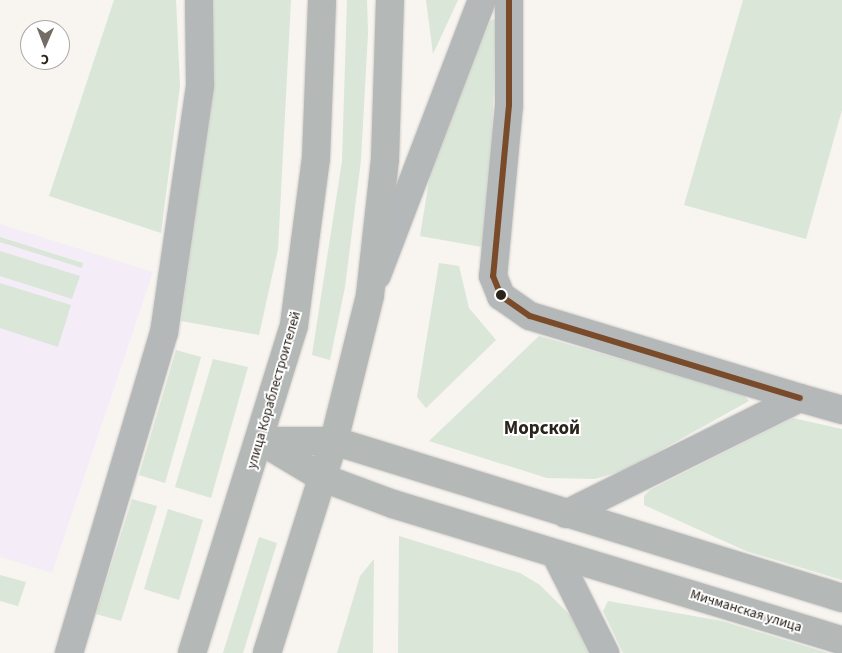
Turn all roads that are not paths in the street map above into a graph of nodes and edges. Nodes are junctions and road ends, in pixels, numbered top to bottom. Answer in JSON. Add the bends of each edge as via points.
{"nodes":[{"id":1,"x":199,"y":0,"type":"edge"},
{"id":2,"x":322,"y":0,"type":"edge"},
{"id":3,"x":390,"y":0,"type":"edge"},
{"id":4,"x":482,"y":0,"type":"edge"},
{"id":5,"x":510,"y":0,"type":"edge"},
{"id":6,"x":370,"y":295,"type":"junction"},
{"id":7,"x":800,"y":398,"type":"junction"},
{"id":8,"x":842,"y":410,"type":"edge"},
{"id":9,"x":261,"y":442,"type":"junction"},
{"id":10,"x":334,"y":442,"type":"junction"},
{"id":11,"x":322,"y":478,"type":"junction"},
{"id":12,"x":566,"y":514,"type":"junction"},
{"id":13,"x":556,"y":555,"type":"junction"},
{"id":14,"x":842,"y":598,"type":"edge"},
{"id":15,"x":842,"y":640,"type":"edge"},
{"id":16,"x":69,"y":653,"type":"edge"},
{"id":17,"x":192,"y":653,"type":"edge"},
{"id":18,"x":267,"y":653,"type":"edge"},
{"id":19,"x":605,"y":653,"type":"edge"}],
"edges":[{"from":1,"to":16,"type":"street","via":[[200,85],[164,333]]},
{"from":2,"to":9,"type":"main road","name":"улица Кораблестроителей","via":[[316,158],[302,280],[284,364]]},
{"from":3,"to":6,"type":"main road","via":[[385,159]]},
{"from":4,"to":6,"type":"street"},
{"from":5,"to":7,"type":"street","via":[[509,105],[493,276],[501,296],[513,308]]},
{"from":6,"to":10,"type":"main road"},
{"from":7,"to":8,"type":"street"},
{"from":7,"to":12,"type":"street"},
{"from":9,"to":10,"type":"main road"},
{"from":9,"to":11,"type":"main road","name":"Мичманская улица"},
{"from":9,"to":17,"type":"main road","name":"улица Кораблестроителей"},
{"from":10,"to":11,"type":"main road"},
{"from":10,"to":12,"type":"main road"},
{"from":11,"to":13,"type":"main road","name":"Мичманская улица"},
{"from":11,"to":18,"type":"main road"},
{"from":12,"to":14,"type":"main road"},
{"from":13,"to":15,"type":"main road","name":"Мичманская улица"},
{"from":13,"to":19,"type":"street"}]}
